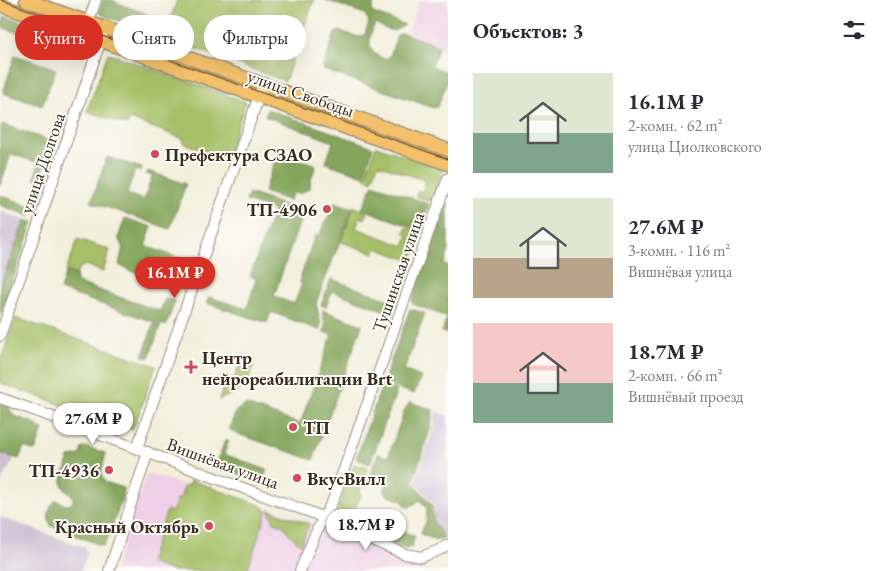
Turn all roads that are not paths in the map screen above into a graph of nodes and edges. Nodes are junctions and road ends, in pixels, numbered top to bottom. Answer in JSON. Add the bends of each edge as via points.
{"nodes":[{"id":1,"x":26,"y":0,"type":"edge"},
{"id":2,"x":96,"y":0,"type":"edge"},
{"id":3,"x":0,"y":5,"type":"edge"},
{"id":4,"x":28,"y":15,"type":"edge"},
{"id":5,"x":68,"y":15,"type":"edge"},
{"id":6,"x":91,"y":15,"type":"edge"},
{"id":7,"x":103,"y":27,"type":"edge"},
{"id":8,"x":106,"y":28,"type":"junction"},
{"id":9,"x":103,"y":36,"type":"edge"},
{"id":10,"x":103,"y":42,"type":"edge"},
{"id":11,"x":95,"y":60,"type":"edge"},
{"id":12,"x":263,"y":84,"type":"junction"},
{"id":13,"x":259,"y":96,"type":"junction"},
{"id":14,"x":448,"y":150,"type":"edge"},
{"id":15,"x":448,"y":164,"type":"edge"},
{"id":16,"x":448,"y":178,"type":"edge"},
{"id":17,"x":0,"y":336,"type":"edge"},
{"id":18,"x":0,"y":398,"type":"edge"},
{"id":19,"x":137,"y":448,"type":"junction"},
{"id":20,"x":148,"y":452,"type":"junction"},
{"id":21,"x":322,"y":518,"type":"junction"},
{"id":22,"x":448,"y":545,"type":"edge"},
{"id":23,"x":109,"y":571,"type":"edge"},
{"id":24,"x":300,"y":571,"type":"edge"}],
"edges":[{"from":1,"to":5,"type":"main road","name":"улица Свободы"},
{"from":2,"to":6,"type":"street"},
{"from":3,"to":4,"type":"main road","name":"улица Свободы"},
{"from":7,"to":8,"type":"main road","name":"улица Свободы"},
{"from":8,"to":9,"type":"street","name":"улица Долгова"},
{"from":8,"to":12,"type":"main road","name":"улица Свободы"},
{"from":10,"to":13,"type":"main road","name":"улица Свободы"},
{"from":11,"to":17,"type":"street","name":"улица Долгова"},
{"from":12,"to":13,"type":"street"},
{"from":12,"to":14,"type":"main road","name":"улица Свободы"},
{"from":13,"to":15,"type":"main road","name":"улица Свободы"},
{"from":13,"to":19,"type":"street"},
{"from":16,"to":21,"type":"street","name":"Тушинская улица","via":[[333,500]]},
{"from":18,"to":19,"type":"street","name":"Вишнёвая улица"},
{"from":19,"to":20,"type":"street","name":"Вишнёвая улица"},
{"from":20,"to":21,"type":"street","name":"Вишнёвая улица"},
{"from":20,"to":23,"type":"street"},
{"from":21,"to":22,"type":"street","name":"Вишнёвая улица","via":[[406,554],[422,557]]},
{"from":21,"to":24,"type":"street","name":"Тушинская улица"}]}
